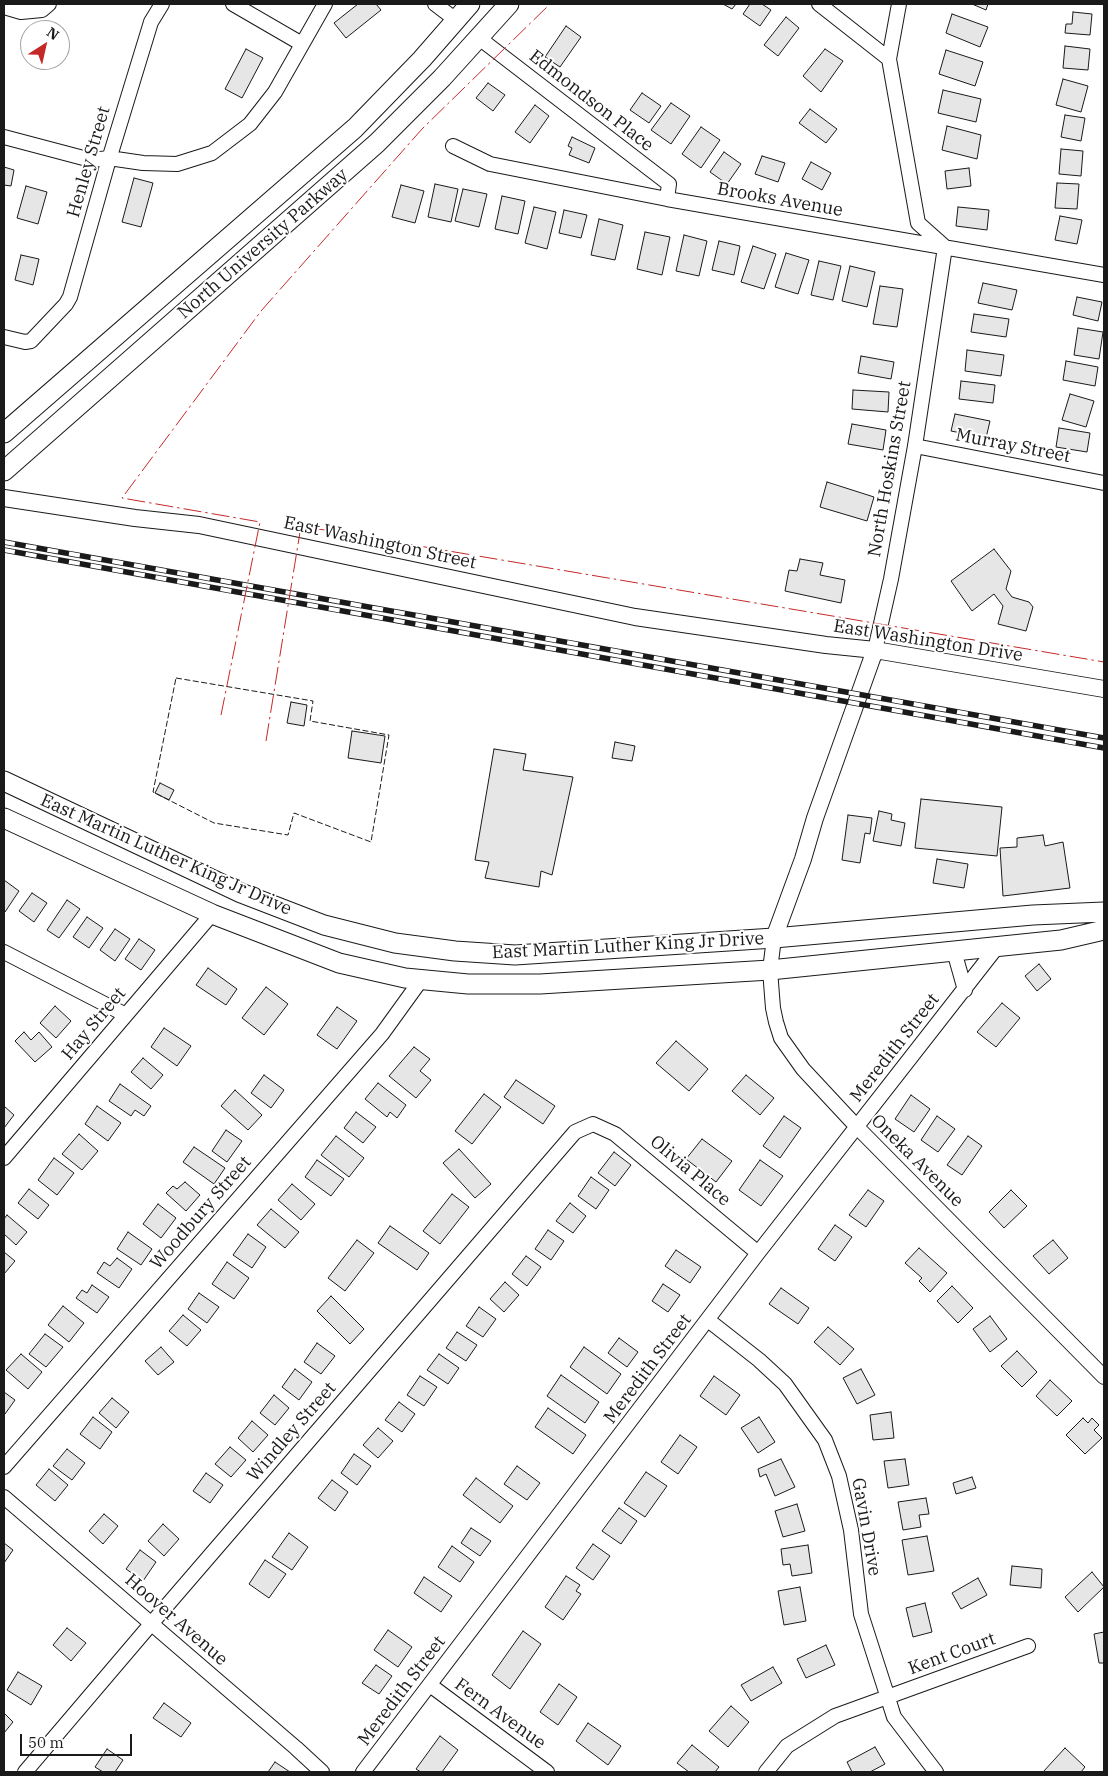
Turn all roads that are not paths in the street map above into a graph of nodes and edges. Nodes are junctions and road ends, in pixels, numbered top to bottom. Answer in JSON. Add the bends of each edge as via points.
{"nodes":[{"id":1,"x":50,"y":4,"type":"edge"},
{"id":2,"x":162,"y":4,"type":"edge"},
{"id":3,"x":233,"y":4,"type":"edge"},
{"id":4,"x":324,"y":4,"type":"edge"},
{"id":5,"x":435,"y":4,"type":"edge"},
{"id":6,"x":470,"y":4,"type":"edge"},
{"id":7,"x":509,"y":4,"type":"edge"},
{"id":8,"x":819,"y":4,"type":"edge"},
{"id":9,"x":899,"y":4,"type":"edge"},
{"id":10,"x":4,"y":7,"type":"edge"},
{"id":11,"x":456,"y":20,"type":"junction"},
{"id":12,"x":478,"y":38,"type":"junction"},
{"id":13,"x":302,"y":44,"type":"junction"},
{"id":14,"x":888,"y":59,"type":"junction"},
{"id":15,"x":4,"y":137,"type":"edge"},
{"id":16,"x":453,"y":146,"type":"dead end"},
{"id":17,"x":109,"y":158,"type":"junction"},
{"id":18,"x":667,"y":199,"type":"junction"},
{"id":19,"x":945,"y":247,"type":"junction"},
{"id":20,"x":1104,"y":275,"type":"edge"},
{"id":21,"x":4,"y":337,"type":"edge"},
{"id":22,"x":4,"y":433,"type":"edge"},
{"id":23,"x":915,"y":446,"type":"junction"},
{"id":24,"x":4,"y":471,"type":"edge"},
{"id":25,"x":1104,"y":482,"type":"edge"},
{"id":26,"x":4,"y":498,"type":"edge"},
{"id":27,"x":746,"y":633,"type":"joint"},
{"id":28,"x":875,"y":650,"type":"junction"},
{"id":29,"x":1104,"y":689,"type":"edge"},
{"id":30,"x":4,"y":781,"type":"edge"},
{"id":31,"x":4,"y":818,"type":"edge"},
{"id":32,"x":1104,"y":912,"type":"edge"},
{"id":33,"x":212,"y":914,"type":"junction"},
{"id":34,"x":1104,"y":930,"type":"edge"},
{"id":35,"x":774,"y":938,"type":"junction"},
{"id":36,"x":997,"y":947,"type":"junction"},
{"id":37,"x":954,"y":951,"type":"junction"},
{"id":38,"x":4,"y":952,"type":"edge"},
{"id":39,"x":770,"y":970,"type":"junction"},
{"id":40,"x":421,"y":980,"type":"junction"},
{"id":41,"x":965,"y":990,"type":"junction"},
{"id":42,"x":126,"y":1015,"type":"junction"},
{"id":43,"x":593,"y":1124,"type":"joint"},
{"id":44,"x":857,"y":1127,"type":"junction"},
{"id":45,"x":4,"y":1158,"type":"edge"},
{"id":46,"x":758,"y":1253,"type":"junction"},
{"id":47,"x":708,"y":1320,"type":"junction"},
{"id":48,"x":1104,"y":1377,"type":"edge"},
{"id":49,"x":4,"y":1467,"type":"edge"},
{"id":50,"x":4,"y":1497,"type":"edge"},
{"id":51,"x":151,"y":1624,"type":"junction"},
{"id":52,"x":1028,"y":1646,"type":"dead end"},
{"id":53,"x":430,"y":1686,"type":"junction"},
{"id":54,"x":888,"y":1698,"type":"junction"},
{"id":55,"x":25,"y":1772,"type":"edge"},
{"id":56,"x":322,"y":1772,"type":"edge"},
{"id":57,"x":363,"y":1772,"type":"edge"},
{"id":58,"x":547,"y":1772,"type":"edge"},
{"id":59,"x":766,"y":1772,"type":"edge"},
{"id":60,"x":936,"y":1772,"type":"edge"}],
"edges":[{"from":1,"to":10,"type":"street","via":[[42,10],[21,12]]},
{"from":2,"to":17,"type":"street","name":"Henley Street","via":[[151,22]]},
{"from":3,"to":13,"type":"street"},
{"from":4,"to":13,"type":"street"},
{"from":5,"to":11,"type":"street"},
{"from":6,"to":11,"type":"main road","name":"North University Parkway"},
{"from":7,"to":12,"type":"main road","name":"North University Parkway"},
{"from":8,"to":14,"type":"street"},
{"from":9,"to":14,"type":"street"},
{"from":11,"to":22,"type":"main road","name":"North University Parkway","via":[[355,128]]},
{"from":12,"to":18,"type":"street","name":"Edmondson Place","via":[[669,184]]},
{"from":12,"to":24,"type":"main road","name":"North University Parkway","via":[[377,143]]},
{"from":13,"to":17,"type":"street","via":[[274,92],[250,124],[212,153],[177,164]]},
{"from":14,"to":19,"type":"street","via":[[918,223]]},
{"from":15,"to":17,"type":"street","via":[[91,160]]},
{"from":16,"to":18,"type":"street","name":"Brooks Avenue","via":[[490,164]]},
{"from":17,"to":21,"type":"street","name":"Henley Street","via":[[66,304],[31,341]]},
{"from":18,"to":19,"type":"street","name":"Brooks Avenue"},
{"from":19,"to":20,"type":"street","name":"Brooks Avenue"},
{"from":19,"to":23,"type":"street","name":"North Hoskins Street"},
{"from":23,"to":25,"type":"street","name":"Murray Street"},
{"from":23,"to":28,"type":"street","name":"North Hoskins Street"},
{"from":26,"to":27,"type":"street","name":"East Washington Street","via":[[199,525],[634,617]]},
{"from":27,"to":28,"type":"street","name":"East Washington Drive"},
{"from":28,"to":29,"type":"street","name":"East Washington Drive"},
{"from":28,"to":35,"type":"street","name":"North Hoskins Street"},
{"from":30,"to":35,"type":"main road","name":"East Martin Luther King Jr Drive","via":[[241,893],[324,924],[394,943],[515,955]]},
{"from":31,"to":33,"type":"main road","name":"East Martin Luther King Jr Drive"},
{"from":32,"to":35,"type":"main road","name":"East Martin Luther King Jr Drive","via":[[1033,915]]},
{"from":33,"to":40,"type":"main road","name":"East Martin Luther King Jr Drive","via":[[339,963]]},
{"from":33,"to":42,"type":"street","name":"Hay Street"},
{"from":34,"to":36,"type":"main road","name":"East Martin Luther King Jr Drive","via":[[1060,940]]},
{"from":35,"to":39,"type":"street","name":"Oneka Avenue"},
{"from":36,"to":37,"type":"main road","name":"East Martin Luther King Jr Drive"},
{"from":36,"to":41,"type":"street","name":"Meredith Street"},
{"from":37,"to":39,"type":"main road","name":"East Martin Luther King Jr Drive"},
{"from":37,"to":41,"type":"street","name":"Meredith Street"},
{"from":38,"to":42,"type":"street"},
{"from":39,"to":40,"type":"main road","name":"East Martin Luther King Jr Drive","via":[[540,984]]},
{"from":39,"to":44,"type":"street","name":"Oneka Avenue","via":[[773,1008],[781,1038],[803,1069]]},
{"from":40,"to":49,"type":"street","name":"Woodbury Street","via":[[382,1034]]},
{"from":41,"to":44,"type":"street","name":"Meredith Street"},
{"from":42,"to":45,"type":"street","name":"Hay Street"},
{"from":43,"to":46,"type":"street","name":"Olivia Place","via":[[615,1134]]},
{"from":43,"to":51,"type":"street","name":"Windley Street","via":[[575,1132]]},
{"from":44,"to":46,"type":"street","name":"Meredith Street"},
{"from":44,"to":48,"type":"street","name":"Oneka Avenue"},
{"from":46,"to":47,"type":"street","name":"Meredith Street"},
{"from":47,"to":53,"type":"street","name":"Meredith Street"},
{"from":47,"to":54,"type":"street","name":"Gavin Drive","via":[[785,1384],[825,1440],[839,1476],[851,1530],[861,1614]]},
{"from":50,"to":51,"type":"street","name":"Hoover Avenue"},
{"from":51,"to":55,"type":"street","name":"Windley Street"},
{"from":51,"to":56,"type":"street","name":"Hoover Avenue"},
{"from":52,"to":54,"type":"street","name":"Kent Court"},
{"from":53,"to":57,"type":"street","name":"Meredith Street"},
{"from":53,"to":58,"type":"street","name":"Fern Avenue"},
{"from":54,"to":59,"type":"street","name":"Kent Court","via":[[835,1716],[787,1746]]},
{"from":54,"to":60,"type":"street","name":"Gavin Drive","via":[[894,1717]]}]}
